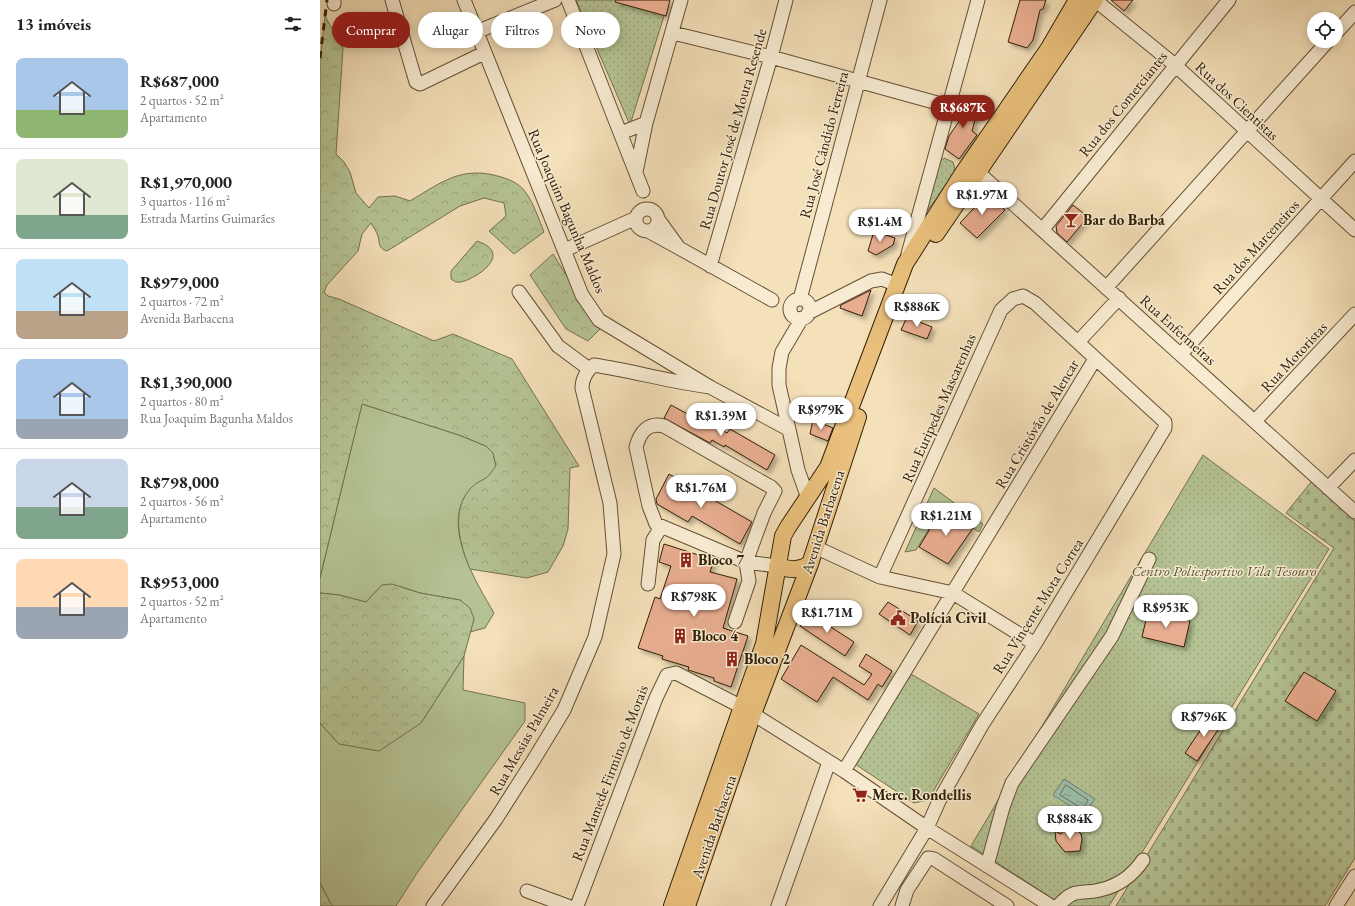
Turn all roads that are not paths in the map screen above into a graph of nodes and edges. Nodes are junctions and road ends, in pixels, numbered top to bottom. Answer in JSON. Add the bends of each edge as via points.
{"nodes":[{"id":1,"x":392,"y":0,"type":"edge"},
{"id":2,"x":464,"y":0,"type":"edge"},
{"id":3,"x":555,"y":0,"type":"edge"},
{"id":4,"x":568,"y":0,"type":"edge"},
{"id":5,"x":681,"y":0,"type":"edge"},
{"id":6,"x":786,"y":0,"type":"edge"},
{"id":7,"x":880,"y":0,"type":"edge"},
{"id":8,"x":978,"y":0,"type":"edge"},
{"id":9,"x":1077,"y":0,"type":"edge"},
{"id":10,"x":1095,"y":0,"type":"edge"},
{"id":11,"x":1229,"y":0,"type":"edge"},
{"id":12,"x":468,"y":12,"type":"edge"},
{"id":13,"x":1355,"y":12,"type":"edge"},
{"id":14,"x":1343,"y":25,"type":"edge"},
{"id":15,"x":483,"y":29,"type":"edge"},
{"id":16,"x":673,"y":33,"type":"junction"},
{"id":17,"x":482,"y":48,"type":"edge"},
{"id":18,"x":1322,"y":48,"type":"edge"},
{"id":19,"x":484,"y":53,"type":"junction"},
{"id":20,"x":771,"y":57,"type":"junction"},
{"id":21,"x":1175,"y":65,"type":"junction"},
{"id":22,"x":858,"y":80,"type":"junction"},
{"id":23,"x":948,"y":106,"type":"junction"},
{"id":24,"x":646,"y":123,"type":"junction"},
{"id":25,"x":1246,"y":131,"type":"junction"},
{"id":26,"x":621,"y":134,"type":"junction"},
{"id":27,"x":1355,"y":161,"type":"edge"},
{"id":28,"x":636,"y":172,"type":"junction"},
{"id":29,"x":979,"y":173,"type":"junction"},
{"id":30,"x":1320,"y":199,"type":"junction"},
{"id":31,"x":647,"y":215,"type":"junction"},
{"id":32,"x":1043,"y":229,"type":"junction"},
{"id":33,"x":1355,"y":230,"type":"edge"},
{"id":34,"x":679,"y":248,"type":"junction"},
{"id":35,"x":565,"y":250,"type":"junction"},
{"id":36,"x":905,"y":264,"type":"junction"},
{"id":37,"x":710,"y":266,"type":"junction"},
{"id":38,"x":897,"y":285,"type":"junction"},
{"id":39,"x":1106,"y":288,"type":"junction"},
{"id":40,"x":519,"y":292,"type":"dead end"},
{"id":41,"x":1119,"y":298,"type":"junction"},
{"id":42,"x":795,"y":303,"type":"junction"},
{"id":43,"x":1355,"y":314,"type":"edge"},
{"id":44,"x":805,"y":316,"type":"junction"},
{"id":45,"x":1078,"y":342,"type":"junction"},
{"id":46,"x":1181,"y":354,"type":"junction"},
{"id":47,"x":1095,"y":359,"type":"junction"},
{"id":48,"x":589,"y":369,"type":"junction"},
{"id":49,"x":710,"y":387,"type":"junction"},
{"id":50,"x":1256,"y":421,"type":"junction"},
{"id":51,"x":788,"y":429,"type":"junction"},
{"id":52,"x":1355,"y":460,"type":"edge"},
{"id":53,"x":1328,"y":488,"type":"junction"},
{"id":54,"x":808,"y":506,"type":"junction"},
{"id":55,"x":1355,"y":512,"type":"edge"},
{"id":56,"x":661,"y":527,"type":"junction"},
{"id":57,"x":817,"y":541,"type":"junction"},
{"id":58,"x":1149,"y":559,"type":"dead end"},
{"id":59,"x":746,"y":562,"type":"junction"},
{"id":60,"x":810,"y":564,"type":"junction"},
{"id":61,"x":778,"y":566,"type":"junction"},
{"id":62,"x":880,"y":577,"type":"junction"},
{"id":63,"x":648,"y":584,"type":"dead end"},
{"id":64,"x":953,"y":594,"type":"junction"},
{"id":65,"x":735,"y":622,"type":"dead end"},
{"id":66,"x":1035,"y":644,"type":"junction"},
{"id":67,"x":748,"y":710,"type":"junction"},
{"id":68,"x":829,"y":762,"type":"junction"},
{"id":69,"x":844,"y":771,"type":"junction"},
{"id":70,"x":927,"y":828,"type":"junction"},
{"id":71,"x":1143,"y":860,"type":"dead end"},
{"id":72,"x":987,"y":866,"type":"junction"},
{"id":73,"x":1355,"y":876,"type":"edge"},
{"id":74,"x":527,"y":891,"type":"dead end"},
{"id":75,"x":432,"y":906,"type":"edge"},
{"id":76,"x":568,"y":906,"type":"edge"},
{"id":77,"x":577,"y":906,"type":"edge"},
{"id":78,"x":672,"y":906,"type":"edge"},
{"id":79,"x":687,"y":906,"type":"edge"},
{"id":80,"x":778,"y":906,"type":"edge"},
{"id":81,"x":880,"y":906,"type":"edge"},
{"id":82,"x":902,"y":906,"type":"edge"},
{"id":83,"x":1007,"y":906,"type":"edge"},
{"id":84,"x":1051,"y":906,"type":"edge"},
{"id":85,"x":1058,"y":906,"type":"edge"},
{"id":86,"x":1336,"y":906,"type":"edge"}],
"edges":[{"from":1,"to":19,"type":"street","via":[[416,82],[420,84]]},
{"from":2,"to":12,"type":"street","name":"Rua Joaquim Bagunha Maldos"},
{"from":3,"to":15,"type":"street"},
{"from":4,"to":26,"type":"street"},
{"from":5,"to":16,"type":"street"},
{"from":6,"to":20,"type":"street","name":"Rua Doutor José de Moura Resende"},
{"from":7,"to":22,"type":"street","name":"Rua José Cândido Ferreira"},
{"from":8,"to":23,"type":"street"},
{"from":9,"to":36,"type":"main road","name":"Avenida Barbacena","via":[[1049,48],[963,173]]},
{"from":10,"to":21,"type":"street","name":"Rua dos Cientistas"},
{"from":10,"to":29,"type":"main road","name":"Avenida Barbacena"},
{"from":11,"to":21,"type":"street","name":"Rua dos Comerciantes"},
{"from":13,"to":14,"type":"street"},
{"from":16,"to":20,"type":"street"},
{"from":16,"to":24,"type":"street"},
{"from":17,"to":19,"type":"street","name":"Rua Joaquim Bagunha Maldos"},
{"from":18,"to":25,"type":"street"},
{"from":19,"to":35,"type":"street","name":"Rua Joaquim Bagunha Maldos"},
{"from":20,"to":22,"type":"street"},
{"from":20,"to":37,"type":"street","name":"Rua Doutor José de Moura Resende"},
{"from":21,"to":25,"type":"street","name":"Rua dos Cientistas"},
{"from":21,"to":32,"type":"street","name":"Rua dos Comerciantes"},
{"from":22,"to":23,"type":"street"},
{"from":22,"to":42,"type":"street","name":"Rua José Cândido Ferreira"},
{"from":23,"to":36,"type":"street"},
{"from":24,"to":26,"type":"street"},
{"from":24,"to":28,"type":"street"},
{"from":25,"to":30,"type":"street","name":"Rua dos Cientistas"},
{"from":25,"to":39,"type":"street"},
{"from":26,"to":28,"type":"street"},
{"from":27,"to":30,"type":"street","name":"Rua dos Marceneiros"},
{"from":28,"to":31,"type":"street","via":[[643,191]]},
{"from":29,"to":32,"type":"street","name":"Rua Enfermeiras"},
{"from":29,"to":57,"type":"main road","name":"Avenida Barbacena","via":[[923,253],[903,292],[865,394]]},
{"from":30,"to":33,"type":"street","name":"Rua dos Cientistas"},
{"from":30,"to":46,"type":"street","name":"Rua dos Marceneiros"},
{"from":31,"to":34,"type":"street"},
{"from":31,"to":34,"type":"street","via":[[639,228]]},
{"from":31,"to":35,"type":"street"},
{"from":32,"to":39,"type":"street","name":"Rua Enfermeiras"},
{"from":34,"to":37,"type":"street"},
{"from":35,"to":49,"type":"street","name":"Rua Joaquim Bagunha Maldos","via":[[582,295],[599,320]]},
{"from":36,"to":38,"type":"main road","name":"Avenida Barbacena"},
{"from":37,"to":42,"type":"street","via":[[772,300]]},
{"from":38,"to":44,"type":"street","via":[[882,280],[871,281]]},
{"from":38,"to":54,"type":"main road","name":"Avenida Barbacena","via":[[828,467]]},
{"from":39,"to":41,"type":"street","name":"Rua Enfermeiras"},
{"from":40,"to":48,"type":"street","via":[[558,346]]},
{"from":41,"to":45,"type":"street"},
{"from":41,"to":46,"type":"street","name":"Rua Enfermeiras"},
{"from":42,"to":44,"type":"street","via":[[807,302],[809,308]]},
{"from":43,"to":50,"type":"street","name":"Rua Motoristas"},
{"from":44,"to":51,"type":"street","via":[[782,352],[779,368],[779,385]]},
{"from":45,"to":47,"type":"street"},
{"from":45,"to":62,"type":"street","name":"Rua Euripedes Mascarenhas","via":[[1035,303],[1023,296],[1013,299],[1001,310]]},
{"from":46,"to":50,"type":"street","name":"Rua Enfermeiras"},
{"from":47,"to":64,"type":"street","name":"Rua Cristóvão de Alencar"},
{"from":47,"to":66,"type":"street","name":"Rua Vincente Mota Correa","via":[[1165,422],[1165,428]]},
{"from":48,"to":49,"type":"street","via":[[594,365]]},
{"from":48,"to":75,"type":"street","name":"Rua Messias Palmeira","via":[[582,382],[582,388],[610,503],[614,554],[595,637],[564,710],[537,755],[496,819]]},
{"from":49,"to":51,"type":"street","name":"Rua Joaquim Bagunha Maldos"},
{"from":50,"to":53,"type":"street","name":"Rua Enfermeiras"},
{"from":51,"to":54,"type":"street"},
{"from":52,"to":53,"type":"street"},
{"from":53,"to":55,"type":"street","name":"Rua Enfermeiras"},
{"from":54,"to":57,"type":"main road","via":[[819,525]]},
{"from":54,"to":61,"type":"main road","name":"Avenida Barbacena","via":[[783,536]]},
{"from":56,"to":59,"type":"street"},
{"from":56,"to":59,"type":"street","via":[[656,524],[649,506],[636,447],[649,426],[656,424],[678,434],[775,491]]},
{"from":56,"to":63,"type":"street","via":[[653,540]]},
{"from":57,"to":60,"type":"main road","name":"Avenida Barbacena"},
{"from":57,"to":62,"type":"street"},
{"from":58,"to":72,"type":"street","via":[[1112,636],[1012,783]]},
{"from":59,"to":61,"type":"street"},
{"from":59,"to":65,"type":"street","via":[[749,581]]},
{"from":60,"to":61,"type":"main road","via":[[794,570]]},
{"from":60,"to":67,"type":"main road","name":"Avenida Barbacena"},
{"from":61,"to":67,"type":"main road","name":"Avenida Barbacena","via":[[764,644]]},
{"from":62,"to":64,"type":"street"},
{"from":64,"to":66,"type":"street"},
{"from":64,"to":69,"type":"street","name":"Rua Cristóvão de Alencar"},
{"from":66,"to":70,"type":"street","name":"Rua Vincente Mota Correa","via":[[982,725],[939,801]]},
{"from":67,"to":68,"type":"street"},
{"from":67,"to":77,"type":"street","name":"Rua Mamede Firmino de Morais","via":[[676,672],[667,676],[656,698]]},
{"from":67,"to":78,"type":"main road","name":"Avenida Barbacena"},
{"from":67,"to":79,"type":"main road","name":"Avenida Barbacena"},
{"from":68,"to":69,"type":"street"},
{"from":68,"to":80,"type":"street"},
{"from":69,"to":70,"type":"street"},
{"from":70,"to":72,"type":"street"},
{"from":70,"to":81,"type":"street","name":"Rua Vincente Mota Correa"},
{"from":71,"to":85,"type":"street","via":[[1131,875],[1117,885],[1100,891],[1077,892],[1067,896]]},
{"from":72,"to":84,"type":"street"},
{"from":73,"to":86,"type":"street"},
{"from":74,"to":76,"type":"street"},
{"from":82,"to":83,"type":"street","via":[[907,890],[928,858],[934,859]]}]}
